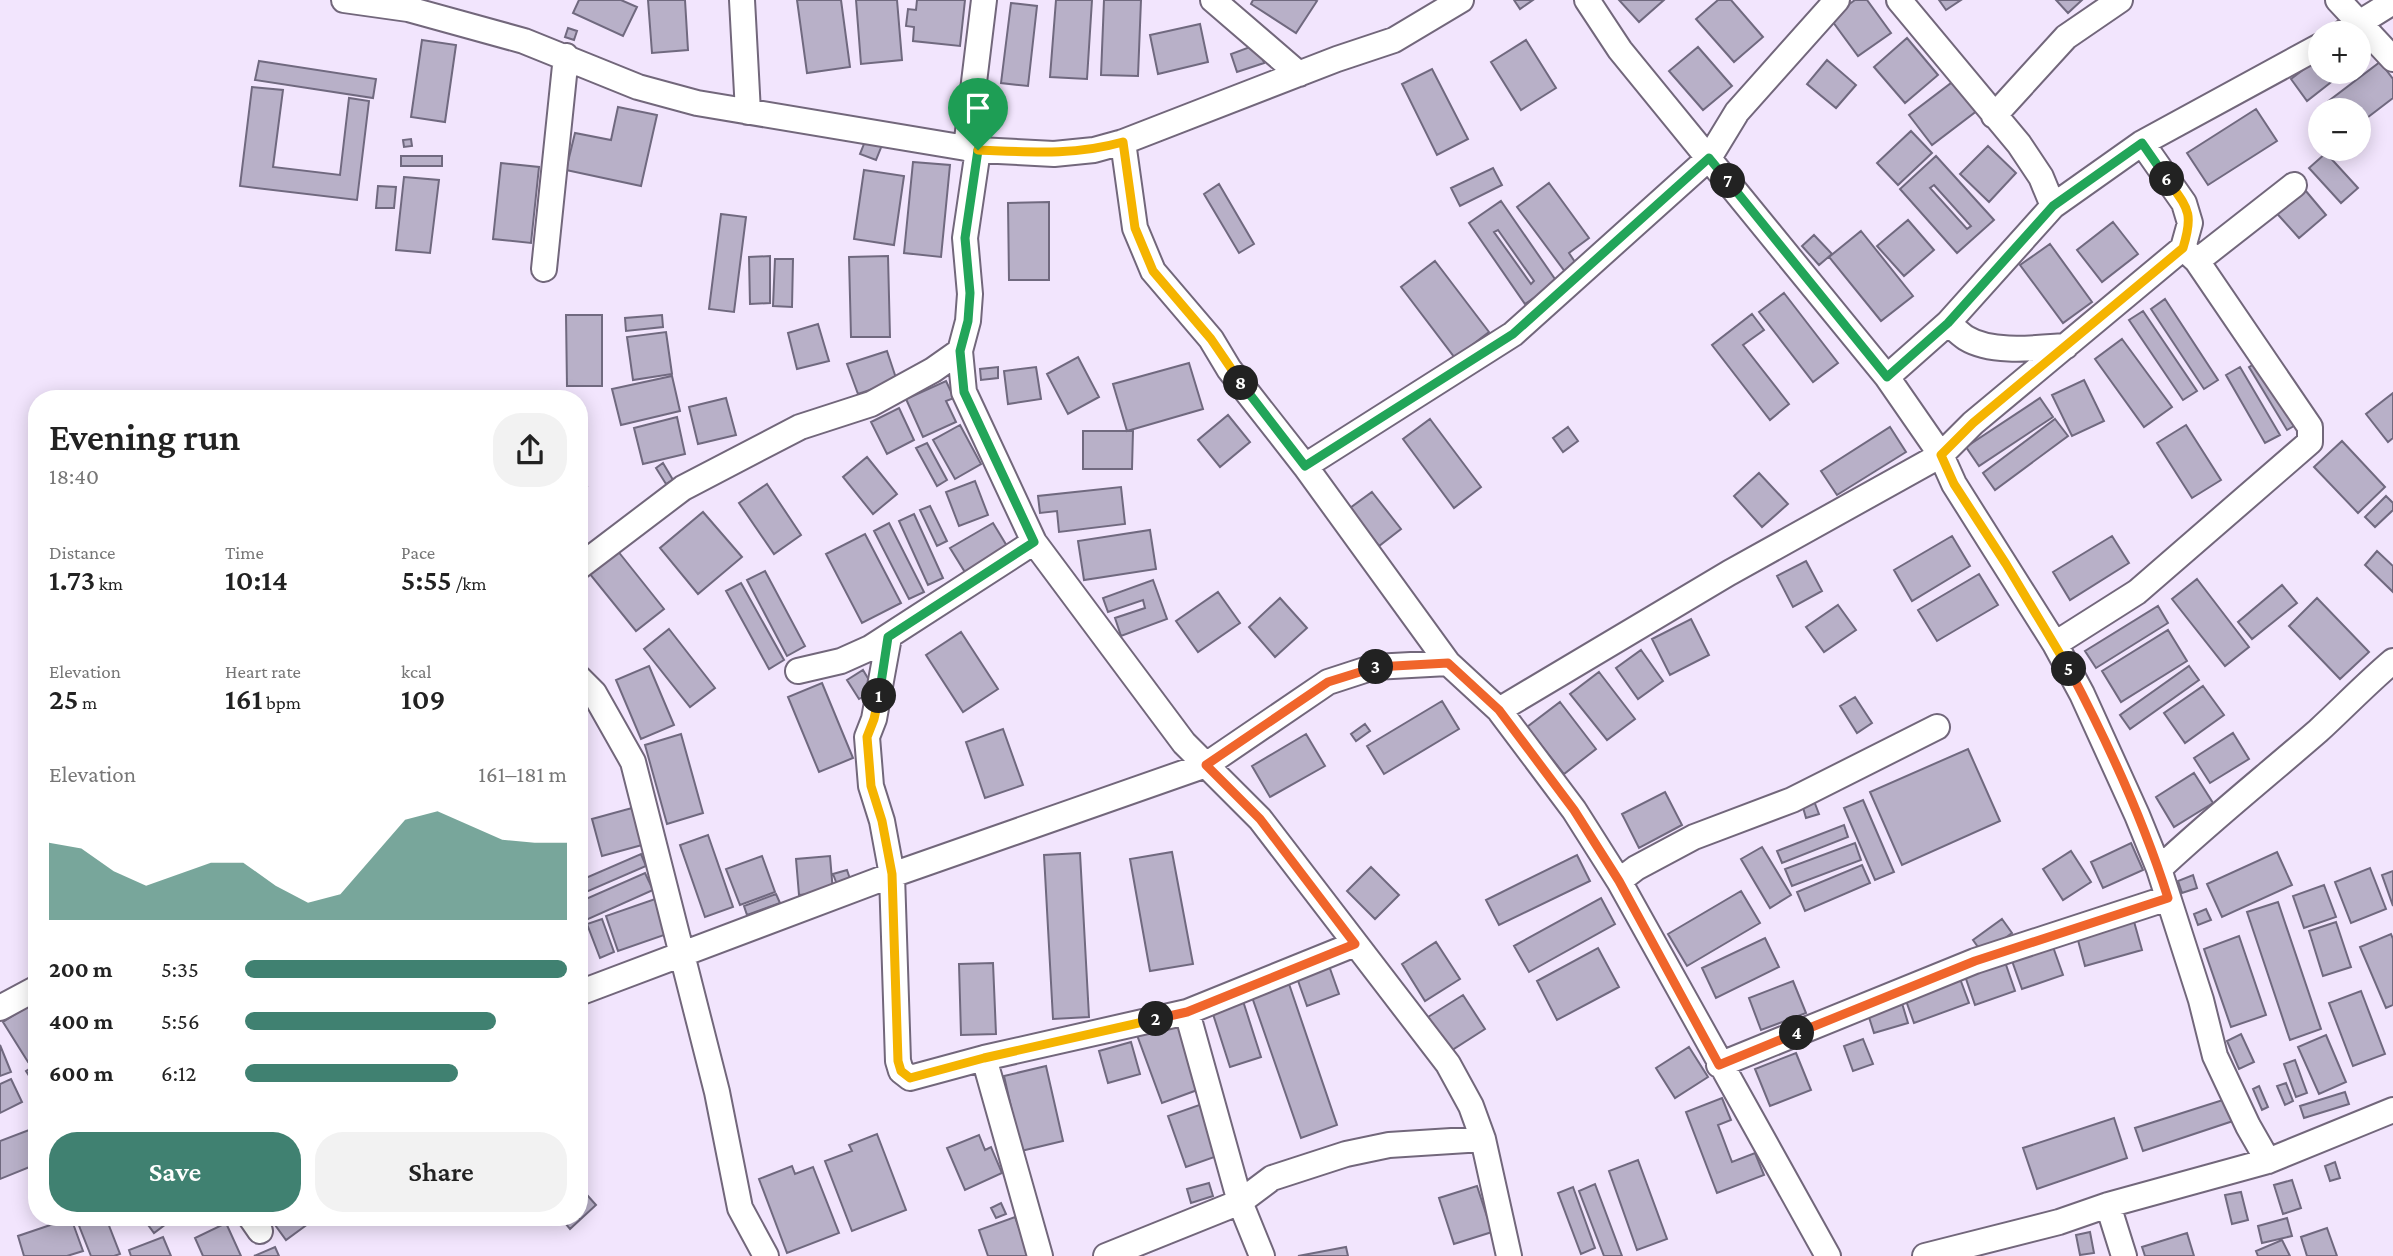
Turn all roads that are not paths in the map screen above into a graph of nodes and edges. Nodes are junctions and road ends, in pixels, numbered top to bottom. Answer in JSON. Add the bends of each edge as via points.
{"nodes":[{"id":1,"x":344,"y":0,"type":"edge"},
{"id":2,"x":741,"y":0,"type":"edge"},
{"id":3,"x":984,"y":0,"type":"edge"},
{"id":4,"x":1213,"y":0,"type":"edge"},
{"id":5,"x":1461,"y":0,"type":"edge"},
{"id":6,"x":1587,"y":0,"type":"edge"},
{"id":7,"x":1838,"y":0,"type":"edge"},
{"id":8,"x":1899,"y":0,"type":"edge"},
{"id":9,"x":2120,"y":0,"type":"edge"},
{"id":10,"x":2338,"y":0,"type":"edge"},
{"id":11,"x":2393,"y":2,"type":"edge"},
{"id":12,"x":2348,"y":21,"type":"edge"},
{"id":13,"x":2364,"y":21,"type":"edge"},
{"id":14,"x":2371,"y":43,"type":"edge"},
{"id":15,"x":2308,"y":53,"type":"edge"},
{"id":16,"x":566,"y":56,"type":"junction"},
{"id":17,"x":2393,"y":59,"type":"edge"},
{"id":18,"x":1299,"y":74,"type":"junction"},
{"id":19,"x":748,"y":112,"type":"junction"},
{"id":20,"x":1994,"y":116,"type":"junction"},
{"id":21,"x":1123,"y":142,"type":"junction"},
{"id":22,"x":2142,"y":143,"type":"junction"},
{"id":23,"x":972,"y":149,"type":"junction"},
{"id":24,"x":1709,"y":158,"type":"junction"},
{"id":25,"x":2294,"y":185,"type":"dead end"},
{"id":26,"x":2053,"y":206,"type":"junction"},
{"id":27,"x":2190,"y":255,"type":"junction"},
{"id":28,"x":544,"y":269,"type":"dead end"},
{"id":29,"x":1948,"y":323,"type":"junction"},
{"id":30,"x":2066,"y":346,"type":"junction"},
{"id":31,"x":960,"y":351,"type":"junction"},
{"id":32,"x":1887,"y":377,"type":"junction"},
{"id":33,"x":1941,"y":455,"type":"junction"},
{"id":34,"x":1305,"y":466,"type":"junction"},
{"id":35,"x":1034,"y":542,"type":"junction"},
{"id":36,"x":588,"y":560,"type":"edge"},
{"id":37,"x":888,"y":637,"type":"junction"},
{"id":38,"x":2055,"y":644,"type":"junction"},
{"id":39,"x":2393,"y":661,"type":"edge"},
{"id":40,"x":1448,"y":663,"type":"junction"},
{"id":41,"x":798,"y":671,"type":"dead end"},
{"id":42,"x":588,"y":687,"type":"edge"},
{"id":43,"x":1499,"y":710,"type":"junction"},
{"id":44,"x":1937,"y":727,"type":"dead end"},
{"id":45,"x":1206,"y":765,"type":"junction"},
{"id":46,"x":2159,"y":869,"type":"junction"},
{"id":47,"x":892,"y":874,"type":"junction"},
{"id":48,"x":1619,"y":881,"type":"junction"},
{"id":49,"x":2168,"y":898,"type":"junction"},
{"id":50,"x":1355,"y":944,"type":"junction"},
{"id":51,"x":683,"y":954,"type":"junction"},
{"id":52,"x":588,"y":990,"type":"edge"},
{"id":53,"x":28,"y":993,"type":"edge"},
{"id":54,"x":0,"y":1008,"type":"edge"},
{"id":55,"x":1187,"y":1012,"type":"junction"},
{"id":56,"x":984,"y":1058,"type":"junction"},
{"id":57,"x":1719,"y":1065,"type":"junction"},
{"id":58,"x":2393,"y":1110,"type":"edge"},
{"id":59,"x":1483,"y":1139,"type":"junction"},
{"id":60,"x":2268,"y":1161,"type":"junction"},
{"id":61,"x":1240,"y":1202,"type":"junction"},
{"id":62,"x":2108,"y":1205,"type":"junction"},
{"id":63,"x":766,"y":1256,"type":"edge"},
{"id":64,"x":1040,"y":1256,"type":"edge"},
{"id":65,"x":1105,"y":1256,"type":"edge"},
{"id":66,"x":1262,"y":1256,"type":"edge"},
{"id":67,"x":1510,"y":1256,"type":"edge"},
{"id":68,"x":1828,"y":1256,"type":"edge"},
{"id":69,"x":1925,"y":1256,"type":"edge"},
{"id":70,"x":2124,"y":1256,"type":"edge"}],
"edges":[{"from":1,"to":16,"type":"street","via":[[408,9]]},
{"from":2,"to":19,"type":"street"},
{"from":3,"to":23,"type":"street"},
{"from":4,"to":18,"type":"street"},
{"from":5,"to":18,"type":"street","via":[[1394,40]]},
{"from":6,"to":24,"type":"street","via":[[1620,50]]},
{"from":7,"to":24,"type":"street","via":[[1737,111]]},
{"from":8,"to":20,"type":"street"},
{"from":9,"to":20,"type":"street","via":[[2066,37]]},
{"from":10,"to":12,"type":"street"},
{"from":11,"to":13,"type":"street"},
{"from":14,"to":17,"type":"street"},
{"from":15,"to":22,"type":"street"},
{"from":16,"to":19,"type":"street","via":[[638,87]]},
{"from":16,"to":28,"type":"street"},
{"from":18,"to":21,"type":"street"},
{"from":19,"to":23,"type":"street"},
{"from":20,"to":26,"type":"street","via":[[2041,177]]},
{"from":21,"to":23,"type":"street","via":[[1054,154]]},
{"from":21,"to":34,"type":"street","via":[[1135,228],[1153,271],[1211,339]]},
{"from":22,"to":26,"type":"street"},
{"from":22,"to":27,"type":"street","via":[[2184,203],[2190,223]]},
{"from":23,"to":31,"type":"street","via":[[965,238],[970,293]]},
{"from":24,"to":32,"type":"street"},
{"from":24,"to":34,"type":"street","via":[[1513,334]]},
{"from":25,"to":27,"type":"street"},
{"from":26,"to":29,"type":"street"},
{"from":27,"to":30,"type":"street"},
{"from":27,"to":38,"type":"street","via":[[2310,427],[2311,442],[2137,592]]},
{"from":29,"to":30,"type":"street","via":[[1967,339],[1993,346]]},
{"from":29,"to":32,"type":"street"},
{"from":30,"to":33,"type":"street"},
{"from":31,"to":35,"type":"street","via":[[964,392]]},
{"from":31,"to":36,"type":"street","via":[[871,404],[800,428],[683,488]]},
{"from":32,"to":33,"type":"street"},
{"from":33,"to":38,"type":"street","via":[[1954,484]]},
{"from":33,"to":43,"type":"street","via":[[1729,573]]},
{"from":34,"to":40,"type":"street"},
{"from":35,"to":37,"type":"street"},
{"from":35,"to":45,"type":"street","via":[[1184,743]]},
{"from":37,"to":41,"type":"street","via":[[841,661]]},
{"from":37,"to":47,"type":"street","via":[[867,737],[871,786]]},
{"from":38,"to":46,"type":"street","via":[[2102,737]]},
{"from":39,"to":46,"type":"street"},
{"from":40,"to":43,"type":"street"},
{"from":40,"to":45,"type":"street","via":[[1374,667],[1328,682]]},
{"from":42,"to":51,"type":"street","via":[[633,762]]},
{"from":43,"to":48,"type":"street","via":[[1574,810]]},
{"from":44,"to":48,"type":"street","via":[[1792,800],[1694,837]]},
{"from":45,"to":47,"type":"street"},
{"from":45,"to":50,"type":"street","via":[[1260,819]]},
{"from":46,"to":49,"type":"street"},
{"from":47,"to":51,"type":"street"},
{"from":47,"to":56,"type":"street","via":[[901,1071],[910,1078]]},
{"from":48,"to":57,"type":"street"},
{"from":49,"to":57,"type":"street","via":[[1975,961]]},
{"from":49,"to":60,"type":"street","via":[[2216,1056]]},
{"from":50,"to":55,"type":"street"},
{"from":50,"to":59,"type":"street","via":[[1448,1064]]},
{"from":51,"to":52,"type":"street"},
{"from":51,"to":63,"type":"street","via":[[740,1208]]},
{"from":53,"to":54,"type":"street"},
{"from":55,"to":56,"type":"street"},
{"from":55,"to":61,"type":"street"},
{"from":56,"to":64,"type":"street"},
{"from":57,"to":68,"type":"street"},
{"from":58,"to":60,"type":"street"},
{"from":59,"to":61,"type":"street","via":[[1389,1145],[1346,1154],[1272,1178]]},
{"from":59,"to":67,"type":"street"},
{"from":60,"to":62,"type":"street"},
{"from":61,"to":65,"type":"street"},
{"from":61,"to":66,"type":"street"},
{"from":62,"to":69,"type":"street"},
{"from":62,"to":70,"type":"street"}]}
